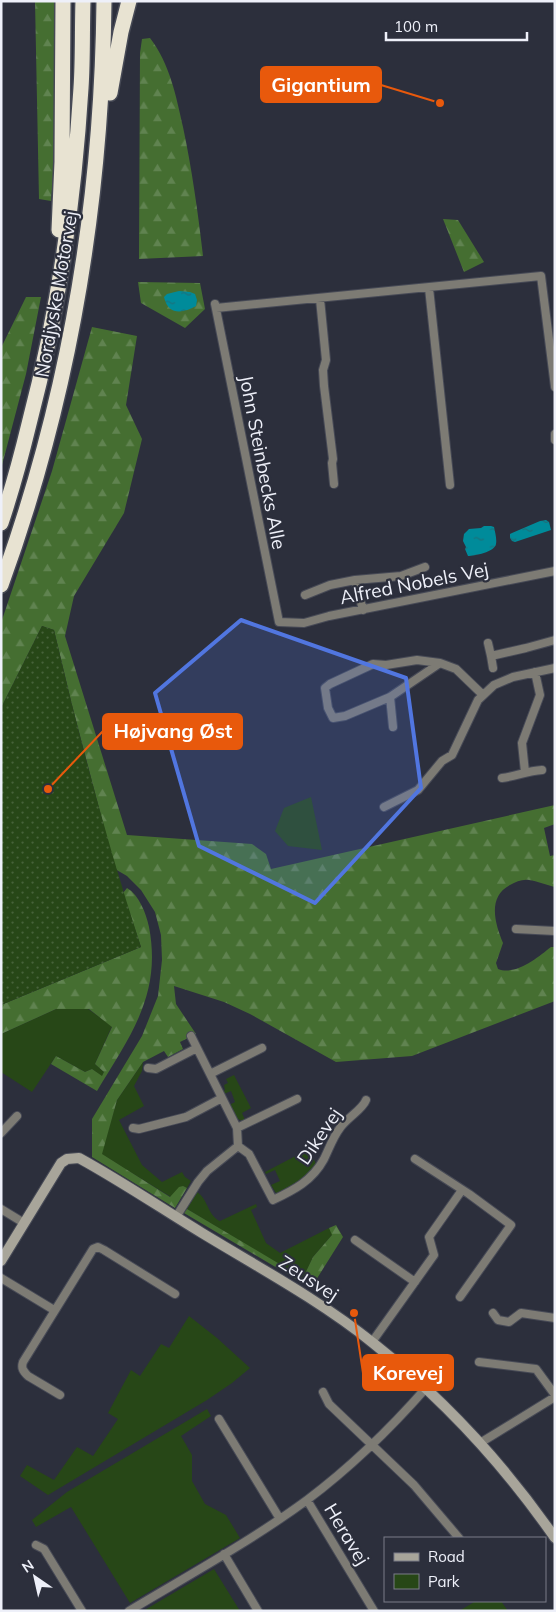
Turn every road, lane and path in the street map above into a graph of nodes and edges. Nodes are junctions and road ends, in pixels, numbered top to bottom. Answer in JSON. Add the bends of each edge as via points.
{"nodes":[{"id":1,"x":63,"y":1,"type":"edge"},
{"id":2,"x":83,"y":1,"type":"edge"},
{"id":3,"x":104,"y":1,"type":"edge"},
{"id":4,"x":129,"y":1,"type":"edge"},
{"id":5,"x":92,"y":205,"type":"junction"},
{"id":6,"x":429,"y":288,"type":"junction"},
{"id":7,"x":320,"y":299,"type":"junction"},
{"id":8,"x":555,"y":387,"type":"edge"},
{"id":9,"x":555,"y":434,"type":"edge"},
{"id":10,"x":555,"y":440,"type":"edge"},
{"id":11,"x":334,"y":484,"type":"dead end"},
{"id":12,"x":450,"y":484,"type":"dead end"},
{"id":13,"x":1,"y":504,"type":"edge"},
{"id":14,"x":1,"y":523,"type":"edge"},
{"id":15,"x":425,"y":567,"type":"dead end"},
{"id":16,"x":555,"y":571,"type":"edge"},
{"id":17,"x":355,"y":580,"type":"junction"},
{"id":18,"x":1,"y":585,"type":"edge"},
{"id":19,"x":305,"y":596,"type":"dead end"},
{"id":20,"x":363,"y":610,"type":"junction"},
{"id":21,"x":279,"y":622,"type":"joint"},
{"id":22,"x":555,"y":640,"type":"edge"},
{"id":23,"x":488,"y":643,"type":"dead end"},
{"id":24,"x":491,"y":656,"type":"junction"},
{"id":25,"x":440,"y":663,"type":"junction"},
{"id":26,"x":493,"y":668,"type":"dead end"},
{"id":27,"x":555,"y":668,"type":"edge"},
{"id":28,"x":535,"y":672,"type":"junction"},
{"id":29,"x":483,"y":695,"type":"junction"},
{"id":30,"x":390,"y":697,"type":"junction"},
{"id":31,"x":393,"y":727,"type":"dead end"},
{"id":32,"x":542,"y":770,"type":"dead end"},
{"id":33,"x":525,"y":772,"type":"junction"},
{"id":34,"x":502,"y":778,"type":"dead end"},
{"id":35,"x":384,"y":807,"type":"dead end"},
{"id":36,"x":516,"y":929,"type":"dead end"},
{"id":37,"x":555,"y":932,"type":"edge"},
{"id":38,"x":191,"y":1036,"type":"dead end"},
{"id":39,"x":197,"y":1048,"type":"junction"},
{"id":40,"x":262,"y":1048,"type":"dead end"},
{"id":41,"x":148,"y":1068,"type":"dead end"},
{"id":42,"x":210,"y":1074,"type":"junction"},
{"id":43,"x":222,"y":1098,"type":"junction"},
{"id":44,"x":297,"y":1099,"type":"dead end"},
{"id":45,"x":366,"y":1100,"type":"dead end"},
{"id":46,"x":17,"y":1116,"type":"dead end"},
{"id":47,"x":133,"y":1128,"type":"dead end"},
{"id":48,"x":237,"y":1128,"type":"junction"},
{"id":49,"x":1,"y":1133,"type":"edge"},
{"id":50,"x":238,"y":1146,"type":"junction"},
{"id":51,"x":415,"y":1159,"type":"dead end"},
{"id":52,"x":462,"y":1190,"type":"junction"},
{"id":53,"x":1,"y":1209,"type":"edge"},
{"id":54,"x":176,"y":1217,"type":"junction"},
{"id":55,"x":24,"y":1223,"type":"junction"},
{"id":56,"x":356,"y":1240,"type":"dead end"},
{"id":57,"x":1,"y":1261,"type":"edge"},
{"id":58,"x":1,"y":1278,"type":"edge"},
{"id":59,"x":415,"y":1282,"type":"junction"},
{"id":60,"x":175,"y":1294,"type":"dead end"},
{"id":61,"x":460,"y":1297,"type":"dead end"},
{"id":62,"x":54,"y":1310,"type":"junction"},
{"id":63,"x":493,"y":1313,"type":"dead end"},
{"id":64,"x":555,"y":1318,"type":"edge"},
{"id":65,"x":372,"y":1342,"type":"junction"},
{"id":66,"x":479,"y":1362,"type":"dead end"},
{"id":67,"x":426,"y":1388,"type":"junction"},
{"id":68,"x":323,"y":1392,"type":"dead end"},
{"id":69,"x":60,"y":1395,"type":"dead end"},
{"id":70,"x":555,"y":1396,"type":"edge"},
{"id":71,"x":219,"y":1419,"type":"dead end"},
{"id":72,"x":480,"y":1443,"type":"junction"},
{"id":73,"x":372,"y":1445,"type":"junction"},
{"id":74,"x":307,"y":1500,"type":"junction"},
{"id":75,"x":280,"y":1519,"type":"junction"},
{"id":76,"x":458,"y":1537,"type":"edge"},
{"id":77,"x":555,"y":1538,"type":"edge"},
{"id":78,"x":36,"y":1545,"type":"dead end"},
{"id":79,"x":224,"y":1554,"type":"junction"},
{"id":80,"x":82,"y":1611,"type":"edge"},
{"id":81,"x":129,"y":1611,"type":"edge"},
{"id":82,"x":258,"y":1611,"type":"edge"},
{"id":83,"x":374,"y":1611,"type":"edge"}],
"edges":[{"from":1,"to":13,"type":"highway","via":[[58,231],[40,346]]},
{"from":2,"to":14,"type":"highway","name":"Nordjyske Motorvej","via":[[81,86],[72,195],[57,300],[44,369]]},
{"from":3,"to":5,"type":"highway","name":"Nordjyske Motorvej","via":[[102,91]]},
{"from":4,"to":5,"type":"highway","via":[[113,72]]},
{"from":5,"to":18,"type":"highway","name":"Nordjyske Motorvej","via":[[59,391],[32,494]]},
{"from":6,"to":7,"type":"street","name":"John Steinbecks Alle"},
{"from":6,"to":8,"type":"street","name":"John Steinbecks Alle","via":[[541,276]]},
{"from":6,"to":12,"type":"street"},
{"from":7,"to":11,"type":"street","via":[[326,360],[324,386]]},
{"from":7,"to":21,"type":"street","name":"John Steinbecks Alle","via":[[216,306]]},
{"from":9,"to":10,"type":"street"},
{"from":15,"to":17,"type":"street","via":[[401,576]]},
{"from":16,"to":20,"type":"street","name":"Alfred Nobels Vej"},
{"from":17,"to":19,"type":"street","via":[[330,585]]},
{"from":17,"to":20,"type":"street"},
{"from":20,"to":21,"type":"street","name":"Alfred Nobels Vej","via":[[304,623]]},
{"from":22,"to":24,"type":"street"},
{"from":23,"to":24,"type":"street"},
{"from":24,"to":26,"type":"street"},
{"from":25,"to":29,"type":"street","via":[[456,669]]},
{"from":25,"to":30,"type":"street"},
{"from":25,"to":30,"type":"street","via":[[417,660],[373,664],[325,688],[333,718]]},
{"from":27,"to":28,"type":"street"},
{"from":28,"to":29,"type":"street","via":[[500,681]]},
{"from":28,"to":33,"type":"street","via":[[540,695],[522,743]]},
{"from":29,"to":35,"type":"street","via":[[452,755],[442,761],[418,790]]},
{"from":30,"to":31,"type":"street"},
{"from":32,"to":33,"type":"street"},
{"from":33,"to":34,"type":"street"},
{"from":36,"to":37,"type":"street"},
{"from":38,"to":39,"type":"street"},
{"from":39,"to":41,"type":"street","via":[[156,1069]]},
{"from":39,"to":42,"type":"street"},
{"from":40,"to":42,"type":"street"},
{"from":42,"to":43,"type":"street"},
{"from":43,"to":47,"type":"street","via":[[176,1120]]},
{"from":43,"to":48,"type":"street"},
{"from":44,"to":48,"type":"street","name":"Dikevej"},
{"from":45,"to":50,"type":"street","name":"Dikevej","via":[[364,1106],[338,1129],[314,1175],[296,1189],[273,1200],[249,1154]]},
{"from":46,"to":49,"type":"street"},
{"from":48,"to":50,"type":"street"},
{"from":50,"to":54,"type":"street","via":[[207,1171]]},
{"from":51,"to":52,"type":"street"},
{"from":52,"to":59,"type":"street","via":[[429,1237],[434,1255]]},
{"from":52,"to":61,"type":"street","via":[[511,1225]]},
{"from":53,"to":55,"type":"street"},
{"from":54,"to":55,"type":"street","name":"Zeusvej","via":[[82,1160],[71,1158],[61,1163]]},
{"from":54,"to":65,"type":"street","name":"Zeusvej","via":[[296,1290]]},
{"from":55,"to":57,"type":"street"},
{"from":56,"to":59,"type":"street"},
{"from":58,"to":62,"type":"street"},
{"from":59,"to":65,"type":"street"},
{"from":60,"to":62,"type":"street","via":[[98,1248],[88,1254]]},
{"from":62,"to":69,"type":"street","via":[[22,1367],[28,1376]]},
{"from":63,"to":64,"type":"street","via":[[498,1320],[510,1322],[521,1314]]},
{"from":65,"to":67,"type":"street","name":"Zeusvej"},
{"from":66,"to":70,"type":"street","via":[[536,1369]]},
{"from":67,"to":72,"type":"street","name":"Zeusvej"},
{"from":67,"to":73,"type":"street","name":"Heravej"},
{"from":68,"to":73,"type":"street","via":[[329,1404]]},
{"from":70,"to":72,"type":"street"},
{"from":71,"to":75,"type":"street"},
{"from":72,"to":77,"type":"street","name":"Zeusvej","via":[[518,1487]]},
{"from":73,"to":74,"type":"street","name":"Heravej"},
{"from":73,"to":76,"type":"street","via":[[414,1485]]},
{"from":74,"to":75,"type":"street","name":"Heravej"},
{"from":74,"to":83,"type":"street","name":"Heravej"},
{"from":75,"to":79,"type":"street","name":"Heravej"},
{"from":78,"to":80,"type":"street","via":[[44,1549]]},
{"from":79,"to":81,"type":"street","name":"Heravej"},
{"from":79,"to":82,"type":"street"}]}
